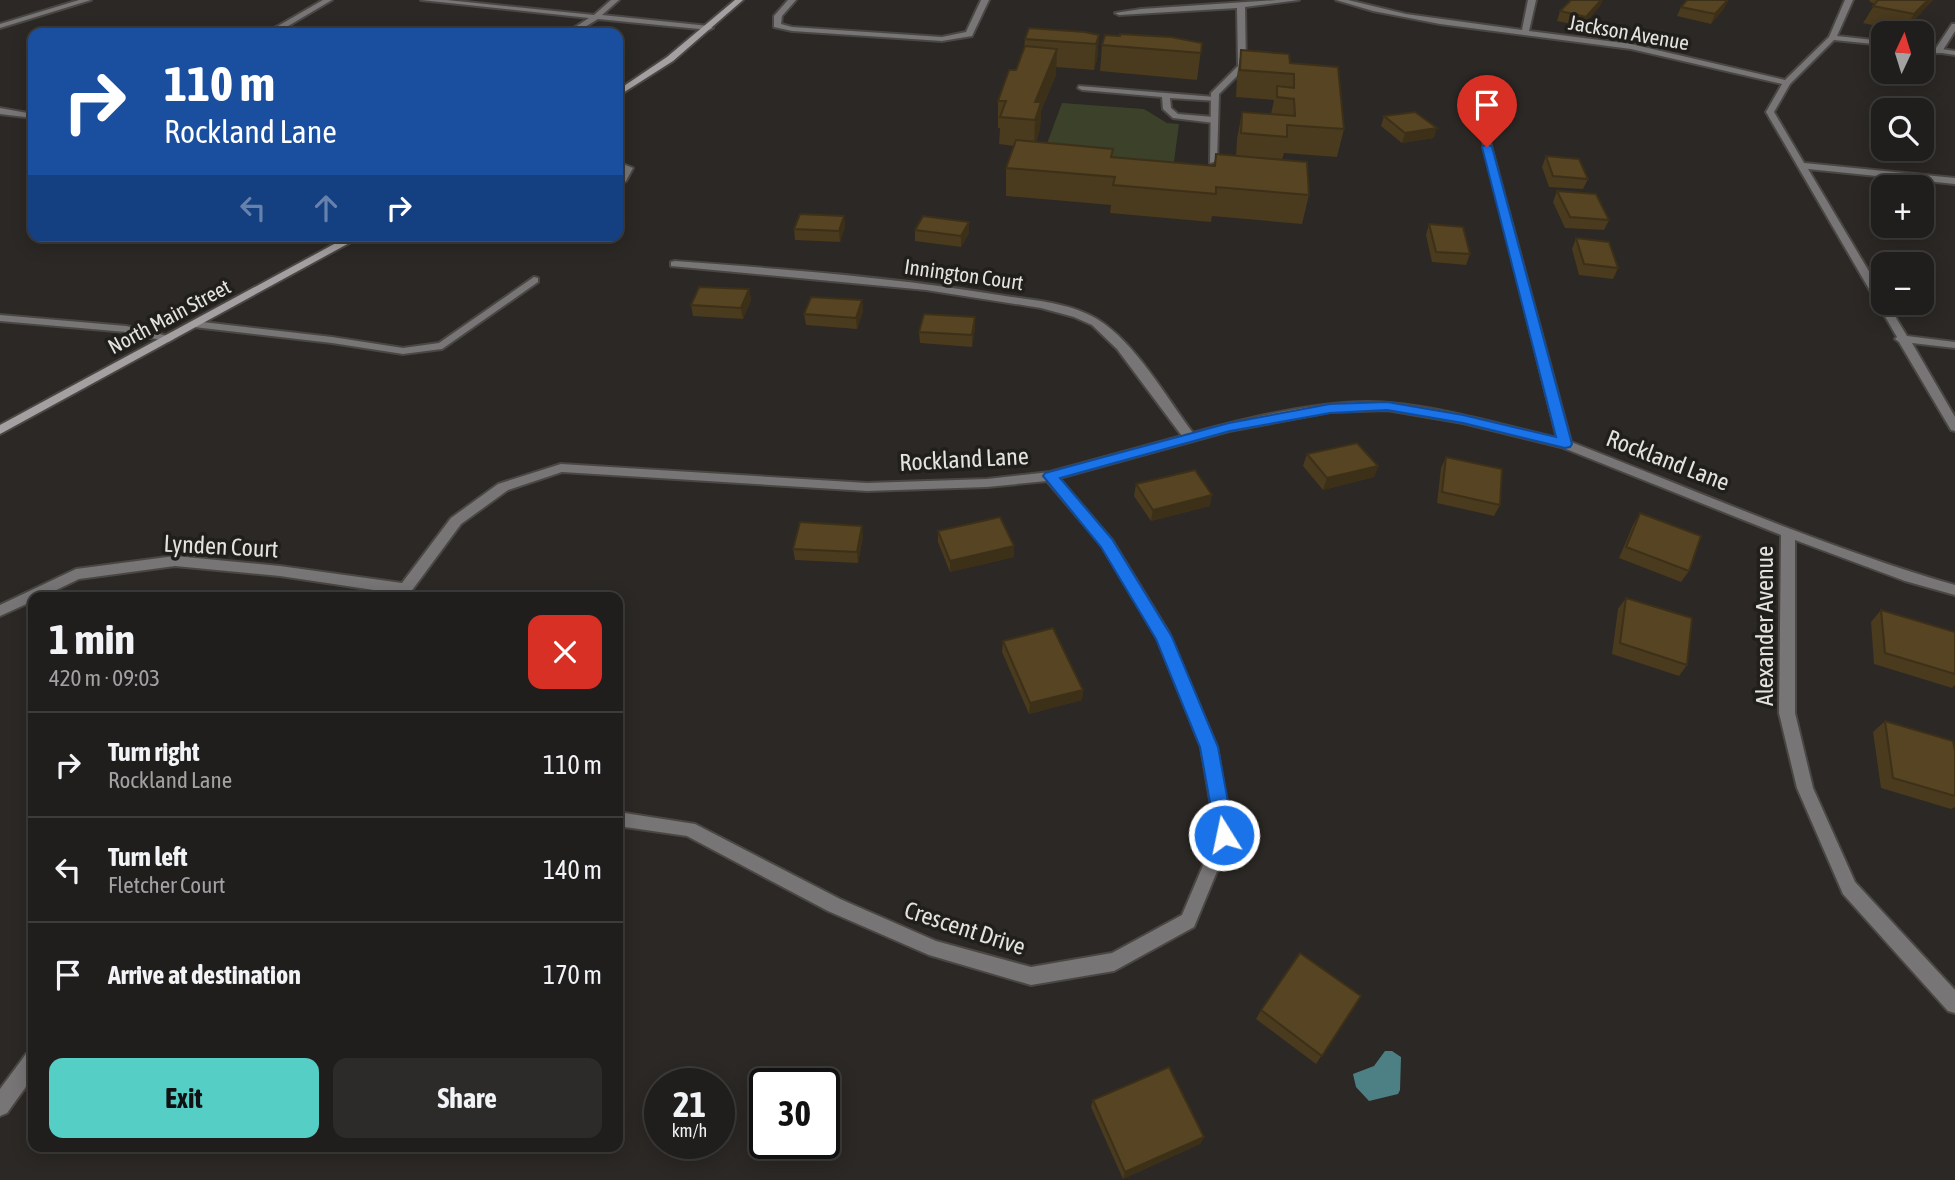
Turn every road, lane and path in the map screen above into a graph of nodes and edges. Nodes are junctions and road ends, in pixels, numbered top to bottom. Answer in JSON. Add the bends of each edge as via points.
{"nodes":[{"id":1,"x":88,"y":0,"type":"edge"},
{"id":2,"x":328,"y":0,"type":"edge"},
{"id":3,"x":425,"y":0,"type":"edge"},
{"id":4,"x":615,"y":0,"type":"edge"},
{"id":5,"x":739,"y":0,"type":"edge"},
{"id":6,"x":792,"y":0,"type":"edge"},
{"id":7,"x":985,"y":0,"type":"edge"},
{"id":8,"x":1295,"y":0,"type":"edge"},
{"id":9,"x":1340,"y":0,"type":"edge"},
{"id":10,"x":1532,"y":0,"type":"edge"},
{"id":11,"x":1849,"y":0,"type":"edge"},
{"id":12,"x":1241,"y":7,"type":"junction"},
{"id":13,"x":1119,"y":13,"type":"dead end"},
{"id":14,"x":596,"y":17,"type":"junction"},
{"id":15,"x":0,"y":26,"type":"edge"},
{"id":16,"x":1955,"y":26,"type":"edge"},
{"id":17,"x":279,"y":28,"type":"edge"},
{"id":18,"x":578,"y":28,"type":"edge"},
{"id":19,"x":709,"y":28,"type":"junction"},
{"id":20,"x":1525,"y":33,"type":"junction"},
{"id":21,"x":1832,"y":38,"type":"junction"},
{"id":22,"x":1871,"y":42,"type":"edge"},
{"id":23,"x":1934,"y":50,"type":"edge"},
{"id":24,"x":1938,"y":51,"type":"junction"},
{"id":25,"x":1955,"y":53,"type":"edge"},
{"id":26,"x":1787,"y":83,"type":"junction"},
{"id":27,"x":1082,"y":88,"type":"dead end"},
{"id":28,"x":623,"y":90,"type":"edge"},
{"id":29,"x":1166,"y":95,"type":"junction"},
{"id":30,"x":1215,"y":100,"type":"junction"},
{"id":31,"x":0,"y":111,"type":"edge"},
{"id":32,"x":28,"y":115,"type":"edge"},
{"id":33,"x":1214,"y":120,"type":"junction"},
{"id":34,"x":1480,"y":120,"type":"dead end"},
{"id":35,"x":1213,"y":161,"type":"edge"},
{"id":36,"x":1800,"y":165,"type":"junction"},
{"id":37,"x":1955,"y":181,"type":"edge"},
{"id":38,"x":346,"y":242,"type":"edge"},
{"id":39,"x":675,"y":264,"type":"dead end"},
{"id":40,"x":534,"y":280,"type":"dead end"},
{"id":41,"x":0,"y":318,"type":"edge"},
{"id":42,"x":194,"y":324,"type":"junction"},
{"id":43,"x":168,"y":339,"type":"junction"},
{"id":44,"x":1901,"y":339,"type":"junction"},
{"id":45,"x":1955,"y":345,"type":"edge"},
{"id":46,"x":1955,"y":427,"type":"edge"},
{"id":47,"x":0,"y":430,"type":"edge"},
{"id":48,"x":1190,"y":438,"type":"junction"},
{"id":49,"x":1565,"y":444,"type":"junction"},
{"id":50,"x":1050,"y":476,"type":"junction"},
{"id":51,"x":1788,"y":532,"type":"junction"},
{"id":52,"x":1955,"y":590,"type":"edge"},
{"id":53,"x":39,"y":592,"type":"edge"},
{"id":54,"x":396,"y":592,"type":"edge"},
{"id":55,"x":403,"y":592,"type":"edge"},
{"id":56,"x":28,"y":597,"type":"edge"},
{"id":57,"x":0,"y":611,"type":"edge"},
{"id":58,"x":623,"y":820,"type":"edge"},
{"id":59,"x":1955,"y":1004,"type":"edge"},
{"id":60,"x":28,"y":1068,"type":"edge"},
{"id":61,"x":0,"y":1106,"type":"edge"}],
"edges":[{"from":1,"to":15,"type":"street"},
{"from":2,"to":17,"type":"street"},
{"from":3,"to":14,"type":"street"},
{"from":4,"to":14,"type":"street"},
{"from":5,"to":19,"type":"main road"},
{"from":6,"to":7,"type":"street","via":[[778,16],[777,25],[942,39],[969,34]]},
{"from":8,"to":12,"type":"street"},
{"from":9,"to":20,"type":"street","name":"Jackson Avenue","via":[[1374,10]]},
{"from":10,"to":20,"type":"street"},
{"from":11,"to":21,"type":"street"},
{"from":12,"to":13,"type":"street"},
{"from":12,"to":30,"type":"street","via":[[1242,67],[1215,93]]},
{"from":14,"to":18,"type":"street"},
{"from":14,"to":19,"type":"street"},
{"from":16,"to":24,"type":"street"},
{"from":19,"to":28,"type":"main road"},
{"from":20,"to":26,"type":"street","name":"Jackson Avenue","via":[[1612,43]]},
{"from":21,"to":22,"type":"street"},
{"from":21,"to":26,"type":"street"},
{"from":23,"to":24,"type":"street"},
{"from":24,"to":25,"type":"street"},
{"from":26,"to":36,"type":"street","via":[[1770,112]]},
{"from":27,"to":29,"type":"street"},
{"from":29,"to":30,"type":"street"},
{"from":29,"to":33,"type":"street","via":[[1167,109],[1176,116]]},
{"from":30,"to":33,"type":"street"},
{"from":31,"to":32,"type":"street"},
{"from":33,"to":35,"type":"street"},
{"from":34,"to":49,"type":"street"},
{"from":36,"to":37,"type":"street"},
{"from":36,"to":44,"type":"street"},
{"from":38,"to":42,"type":"main road","name":"North Main Street"},
{"from":39,"to":48,"type":"street","name":"Innington Court","via":[[826,274],[1047,306],[1094,322],[1130,358]]},
{"from":40,"to":42,"type":"street","via":[[442,346],[403,351]]},
{"from":41,"to":43,"type":"street","via":[[126,329]]},
{"from":42,"to":43,"type":"main road","name":"North Main Street"},
{"from":43,"to":47,"type":"main road","name":"North Main Street"},
{"from":44,"to":45,"type":"street"},
{"from":44,"to":46,"type":"street"},
{"from":48,"to":49,"type":"street","name":"Rockland Lane","via":[[1330,408],[1387,406]]},
{"from":48,"to":50,"type":"street","name":"Rockland Lane"},
{"from":49,"to":51,"type":"street","name":"Rockland Lane"},
{"from":50,"to":55,"type":"street","name":"Rockland Lane","via":[[867,487],[561,468],[503,487],[456,521]]},
{"from":50,"to":58,"type":"street","name":"Crescent Drive","via":[[1107,543],[1164,637],[1209,747],[1224,835],[1188,921],[1114,961],[1031,976],[935,949],[834,905],[690,829]]},
{"from":51,"to":52,"type":"street","name":"Rockland Lane"},
{"from":51,"to":59,"type":"street","name":"Alexander Avenue","via":[[1787,713],[1805,788],[1849,888]]},
{"from":53,"to":54,"type":"street","name":"Lynden Court","via":[[75,574],[175,561],[280,571]]},
{"from":56,"to":57,"type":"street","name":"Lynden Court"},
{"from":60,"to":61,"type":"street"}]}
